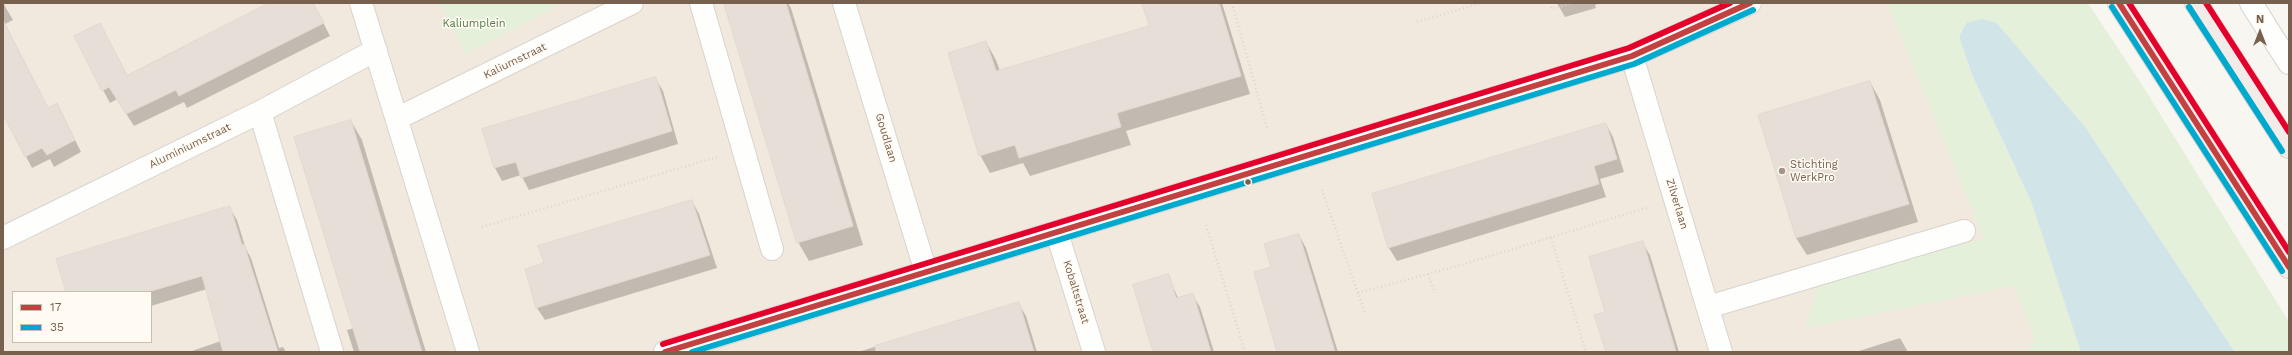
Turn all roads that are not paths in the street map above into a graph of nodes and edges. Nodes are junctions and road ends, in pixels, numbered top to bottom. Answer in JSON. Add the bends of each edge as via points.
{"nodes":[{"id":1,"x":361,"y":3,"type":"edge"},
{"id":2,"x":632,"y":3,"type":"edge"},
{"id":3,"x":701,"y":3,"type":"edge"},
{"id":4,"x":844,"y":3,"type":"edge"},
{"id":5,"x":1750,"y":3,"type":"edge"},
{"id":6,"x":2119,"y":3,"type":"edge"},
{"id":7,"x":2196,"y":3,"type":"edge"},
{"id":8,"x":2251,"y":3,"type":"edge"},
{"id":9,"x":376,"y":50,"type":"junction"},
{"id":10,"x":1632,"y":56,"type":"junction"},
{"id":11,"x":2289,"y":63,"type":"edge"},
{"id":12,"x":260,"y":112,"type":"junction"},
{"id":13,"x":398,"y":118,"type":"junction"},
{"id":14,"x":2289,"y":147,"type":"edge"},
{"id":15,"x":1964,"y":231,"type":"dead end"},
{"id":16,"x":1057,"y":233,"type":"junction"},
{"id":17,"x":3,"y":238,"type":"edge"},
{"id":18,"x":772,"y":249,"type":"dead end"},
{"id":19,"x":2289,"y":267,"type":"edge"},
{"id":20,"x":926,"y":272,"type":"junction"},
{"id":21,"x":1708,"y":307,"type":"junction"},
{"id":22,"x":332,"y":352,"type":"edge"},
{"id":23,"x":468,"y":352,"type":"edge"},
{"id":24,"x":665,"y":352,"type":"edge"},
{"id":25,"x":1094,"y":352,"type":"edge"},
{"id":26,"x":1722,"y":352,"type":"edge"}],
"edges":[{"from":1,"to":9,"type":"street"},
{"from":2,"to":13,"type":"street","name":"Kaliumstraat"},
{"from":3,"to":18,"type":"street"},
{"from":4,"to":20,"type":"street","name":"Goudlaan"},
{"from":5,"to":10,"type":"street"},
{"from":6,"to":19,"type":"highway"},
{"from":7,"to":14,"type":"highway"},
{"from":8,"to":11,"type":"street"},
{"from":9,"to":12,"type":"street","name":"Aluminiumstraat"},
{"from":9,"to":13,"type":"street"},
{"from":10,"to":16,"type":"street"},
{"from":10,"to":21,"type":"street","name":"Zilverlaan"},
{"from":12,"to":17,"type":"street","name":"Aluminiumstraat"},
{"from":12,"to":22,"type":"street"},
{"from":13,"to":23,"type":"street"},
{"from":15,"to":21,"type":"street"},
{"from":16,"to":20,"type":"street"},
{"from":16,"to":25,"type":"street","name":"Kobaltstraat"},
{"from":20,"to":24,"type":"street"},
{"from":21,"to":26,"type":"street","name":"Zilverlaan"}]}
